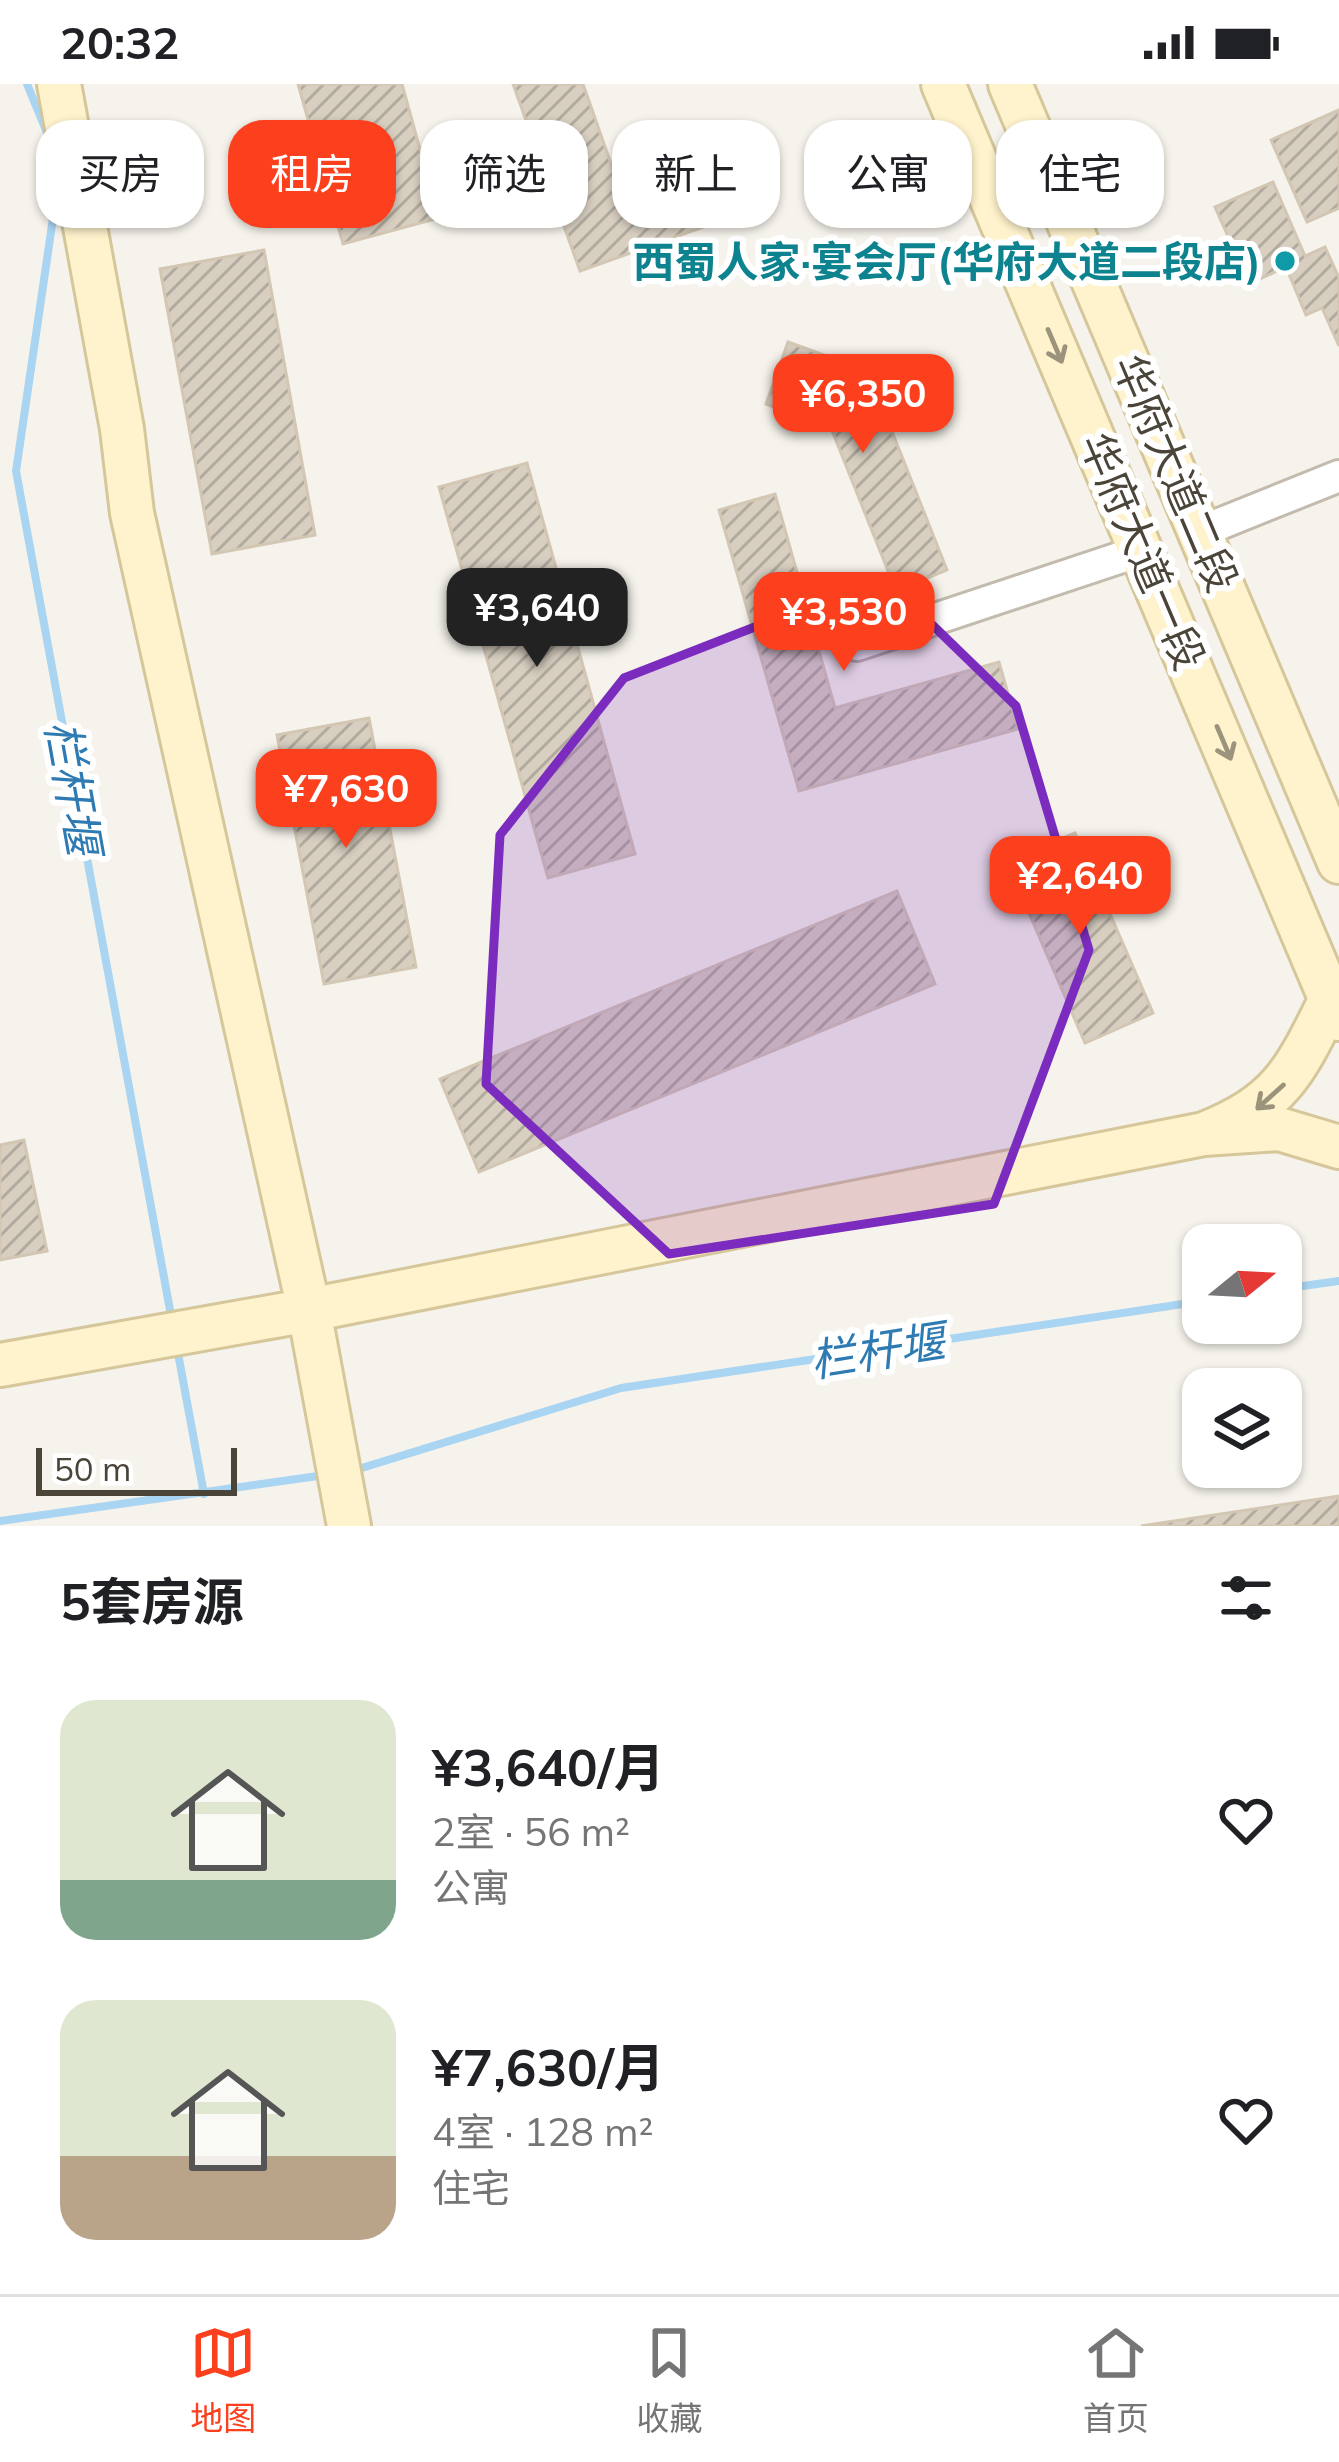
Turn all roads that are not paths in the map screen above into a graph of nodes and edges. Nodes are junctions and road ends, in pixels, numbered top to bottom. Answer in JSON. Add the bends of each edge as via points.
{"nodes":[{"id":1,"x":59,"y":84,"type":"edge"},
{"id":2,"x":943,"y":84,"type":"edge"},
{"id":3,"x":1010,"y":84,"type":"edge"},
{"id":4,"x":1339,"y":476,"type":"edge"},
{"id":5,"x":1202,"y":531,"type":"junction"},
{"id":6,"x":1143,"y":550,"type":"junction"},
{"id":7,"x":857,"y":645,"type":"dead end"},
{"id":8,"x":1339,"y":862,"type":"edge"},
{"id":9,"x":1335,"y":1009,"type":"edge"},
{"id":10,"x":1204,"y":1134,"type":"junction"},
{"id":11,"x":1339,"y":1147,"type":"edge"},
{"id":12,"x":309,"y":1310,"type":"junction"},
{"id":13,"x":0,"y":1365,"type":"edge"},
{"id":14,"x":347,"y":1518,"type":"edge"}],
"edges":[{"from":1,"to":12,"type":"street","via":[[132,513]]},
{"from":2,"to":6,"type":"street","name":"华府大道一段","one_way":true},
{"from":3,"to":5,"type":"street","name":"华府大道二段"},
{"from":4,"to":5,"type":"street"},
{"from":5,"to":8,"type":"street","name":"华府大道二段"},
{"from":6,"to":7,"type":"street"},
{"from":6,"to":9,"type":"street","name":"华府大道一段","one_way":true},
{"from":9,"to":10,"type":"street","one_way":true,"via":[[1273,1098]]},
{"from":10,"to":11,"type":"street","via":[[1279,1129]]},
{"from":10,"to":12,"type":"street"},
{"from":12,"to":13,"type":"street"},
{"from":12,"to":14,"type":"street"}]}
